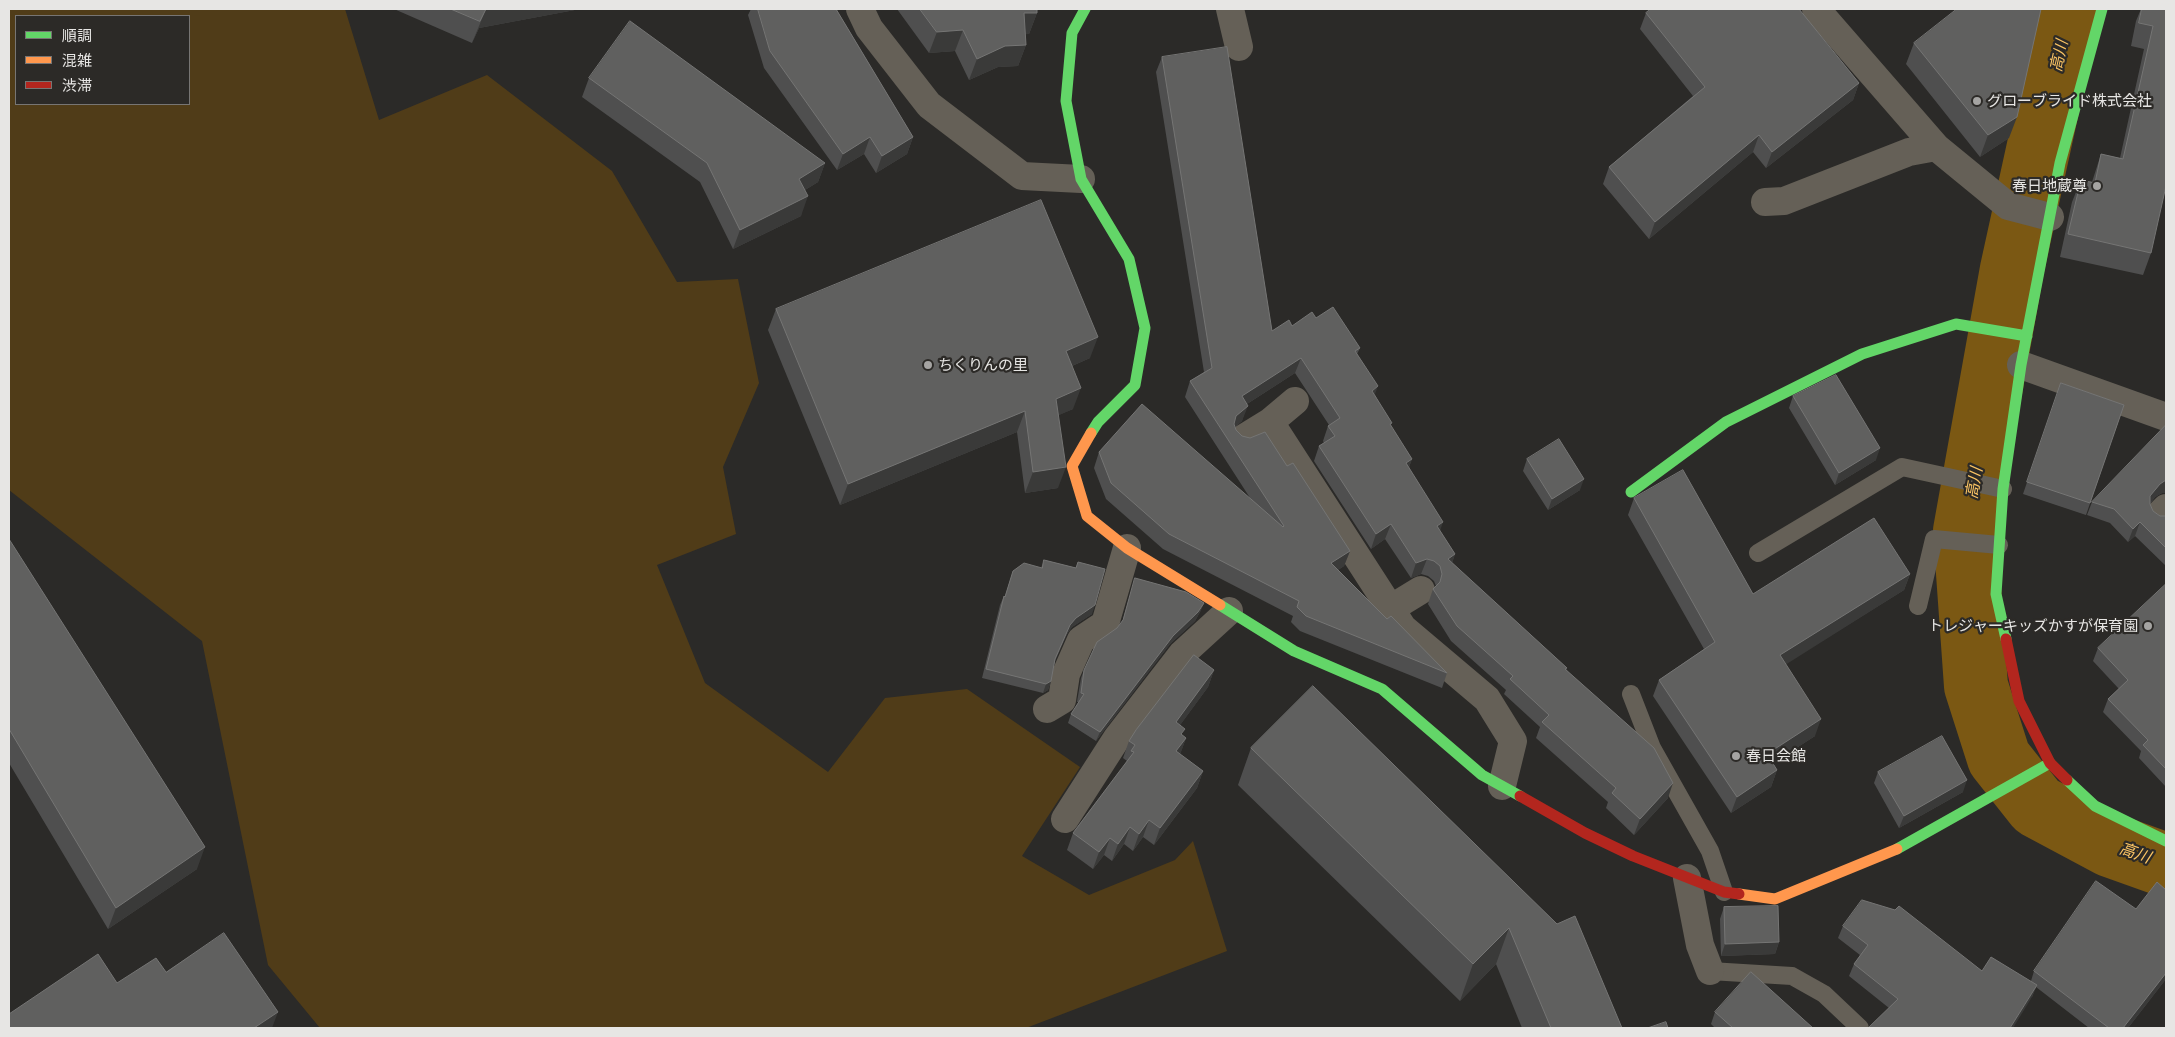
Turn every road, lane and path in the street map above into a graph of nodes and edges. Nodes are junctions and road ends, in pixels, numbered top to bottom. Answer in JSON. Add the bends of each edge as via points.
{"nodes":[{"id":1,"x":860,"y":9,"type":"edge"},
{"id":2,"x":1085,"y":9,"type":"edge"},
{"id":3,"x":1230,"y":9,"type":"edge"},
{"id":4,"x":1816,"y":9,"type":"edge"},
{"id":5,"x":2102,"y":9,"type":"edge"},
{"id":6,"x":1239,"y":47,"type":"dead end"},
{"id":7,"x":1936,"y":148,"type":"junction"},
{"id":8,"x":1081,"y":179,"type":"junction"},
{"id":9,"x":1764,"y":202,"type":"dead end"},
{"id":10,"x":2044,"y":215,"type":"junction"},
{"id":11,"x":2022,"y":336,"type":"junction"},
{"id":12,"x":2021,"y":365,"type":"junction"},
{"id":13,"x":1295,"y":401,"type":"dead end"},
{"id":14,"x":2166,"y":417,"type":"edge"},
{"id":15,"x":1270,"y":422,"type":"junction"},
{"id":16,"x":1244,"y":438,"type":"edge"},
{"id":17,"x":1995,"y":487,"type":"junction"},
{"id":18,"x":1631,"y":492,"type":"dead end"},
{"id":19,"x":1999,"y":544,"type":"junction"},
{"id":20,"x":1127,"y":548,"type":"junction"},
{"id":21,"x":1758,"y":553,"type":"dead end"},
{"id":22,"x":1421,"y":590,"type":"dead end"},
{"id":23,"x":1918,"y":606,"type":"dead end"},
{"id":24,"x":1390,"y":609,"type":"junction"},
{"id":25,"x":1229,"y":611,"type":"junction"},
{"id":26,"x":1631,"y":694,"type":"dead end"},
{"id":27,"x":1047,"y":709,"type":"dead end"},
{"id":28,"x":2050,"y":763,"type":"junction"},
{"id":29,"x":1502,"y":786,"type":"junction"},
{"id":30,"x":1066,"y":819,"type":"dead end"},
{"id":31,"x":2166,"y":842,"type":"edge"},
{"id":32,"x":1687,"y":878,"type":"junction"},
{"id":33,"x":1724,"y":892,"type":"junction"},
{"id":34,"x":1710,"y":971,"type":"joint"},
{"id":35,"x":1860,"y":1028,"type":"edge"}],
"edges":[{"from":1,"to":8,"type":"street","via":[[869,28],[929,105],[1022,176]]},
{"from":2,"to":8,"type":"street","via":[[1072,33],[1066,101]]},
{"from":3,"to":6,"type":"street"},
{"from":4,"to":7,"type":"street"},
{"from":5,"to":10,"type":"street"},
{"from":7,"to":9,"type":"street","via":[[1909,152],[1784,201]]},
{"from":7,"to":10,"type":"street","via":[[2008,206]]},
{"from":8,"to":20,"type":"street","via":[[1129,259],[1145,328],[1135,385],[1098,422],[1072,466],[1087,516]]},
{"from":10,"to":11,"type":"street"},
{"from":11,"to":12,"type":"street"},
{"from":11,"to":18,"type":"street","via":[[1956,324],[1862,354],[1726,422]]},
{"from":12,"to":14,"type":"street"},
{"from":12,"to":17,"type":"street"},
{"from":13,"to":15,"type":"street"},
{"from":15,"to":16,"type":"street"},
{"from":15,"to":24,"type":"street"},
{"from":17,"to":19,"type":"street"},
{"from":17,"to":21,"type":"lane","via":[[1902,467]]},
{"from":19,"to":23,"type":"lane","via":[[1934,540]]},
{"from":19,"to":28,"type":"street","via":[[1996,594],[2019,701]]},
{"from":20,"to":25,"type":"street"},
{"from":20,"to":27,"type":"street","via":[[1105,624],[1081,640],[1066,674],[1062,700]]},
{"from":22,"to":24,"type":"street"},
{"from":24,"to":29,"type":"street","via":[[1403,628],[1487,699],[1513,741]]},
{"from":25,"to":29,"type":"street","via":[[1294,651],[1382,689],[1482,775]]},
{"from":25,"to":30,"type":"street","via":[[1182,654],[1117,738]]},
{"from":26,"to":33,"type":"lane","via":[[1652,748],[1710,851]]},
{"from":28,"to":31,"type":"street","via":[[2095,806]]},
{"from":28,"to":33,"type":"street","via":[[1893,851],[1775,899]]},
{"from":29,"to":32,"type":"street","via":[[1585,833]]},
{"from":32,"to":33,"type":"street"},
{"from":32,"to":34,"type":"street","via":[[1700,945]]},
{"from":34,"to":35,"type":"lane","via":[[1792,976],[1824,994]]}]}
